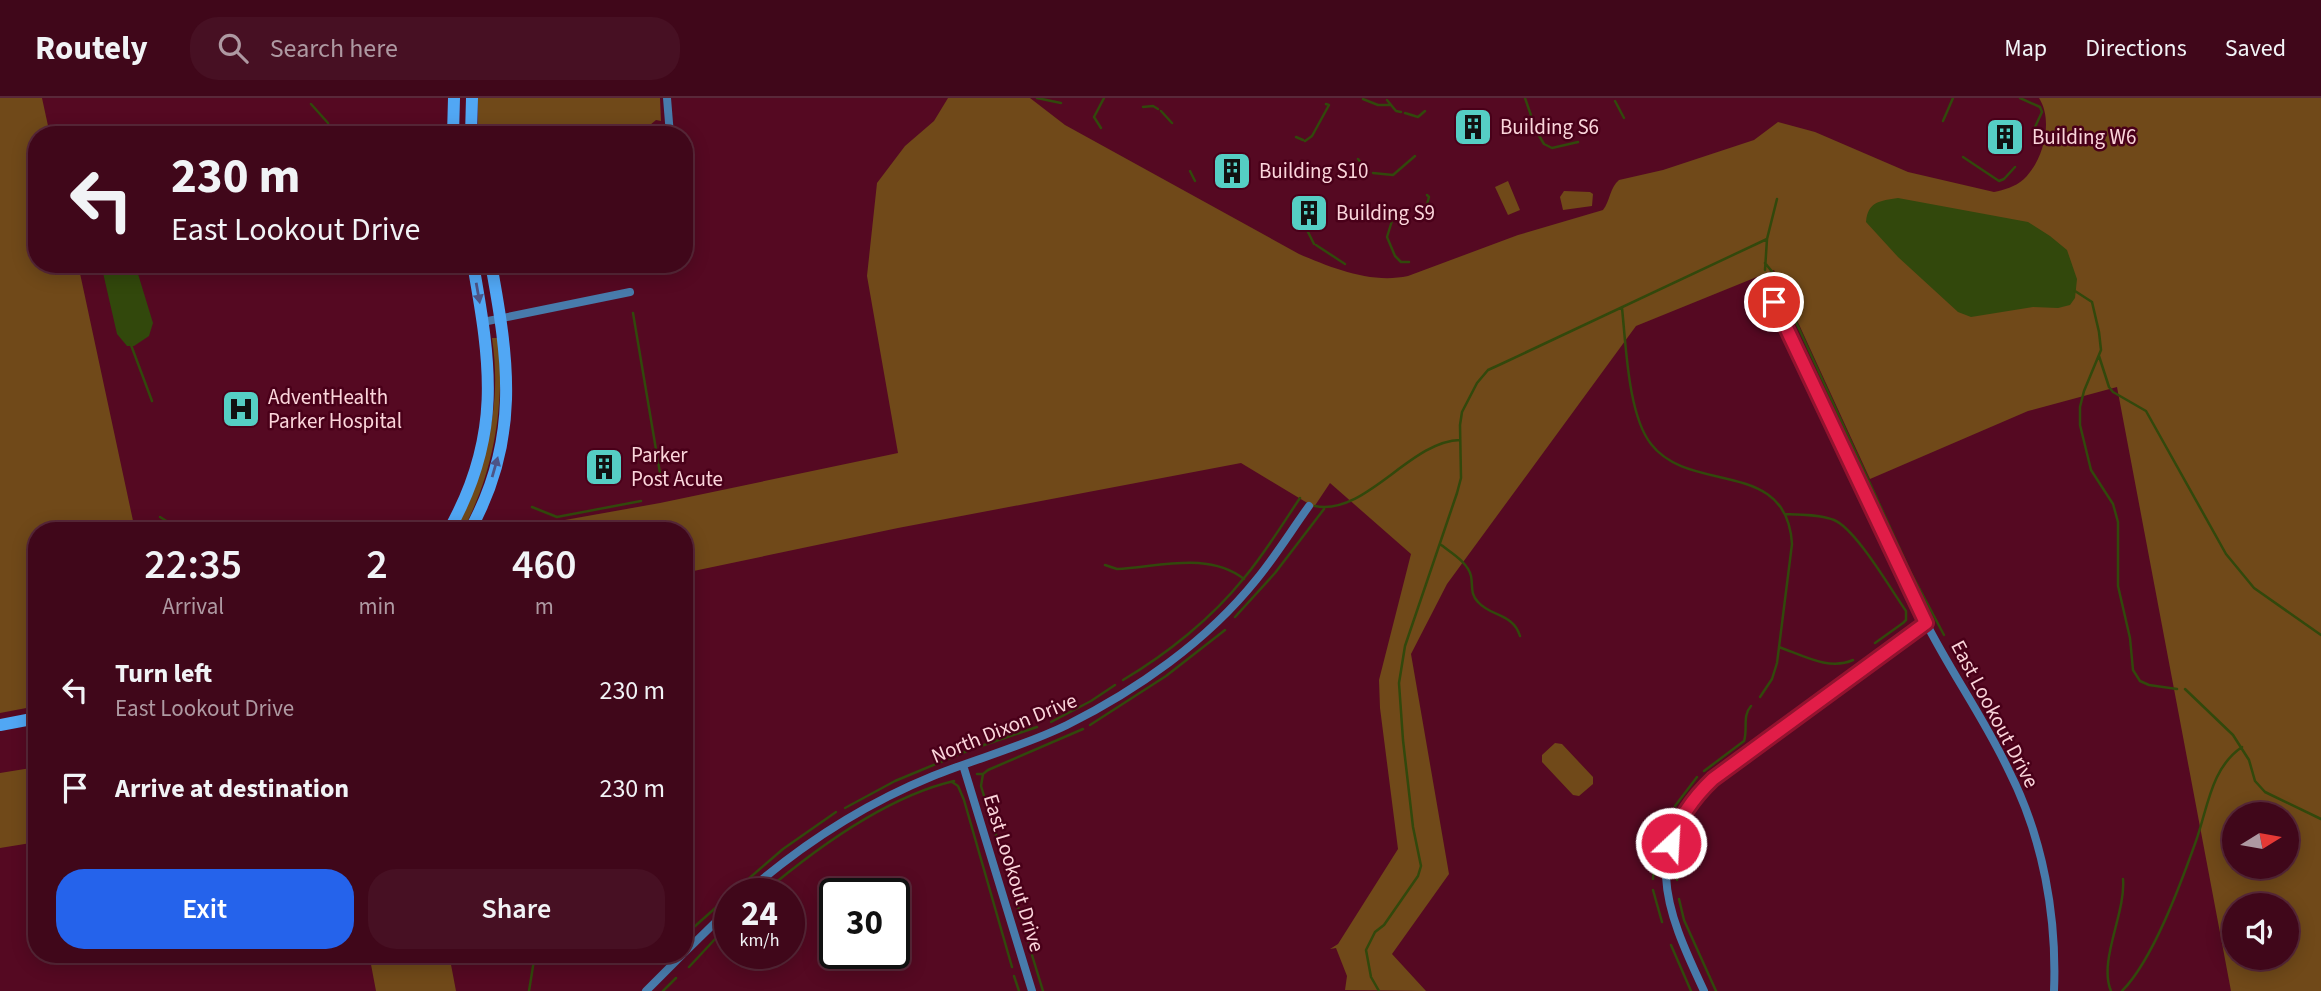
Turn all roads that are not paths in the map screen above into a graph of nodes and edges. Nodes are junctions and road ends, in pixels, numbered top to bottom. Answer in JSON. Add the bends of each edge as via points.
{"nodes":[{"id":1,"x":454,"y":98,"type":"edge"},
{"id":2,"x":472,"y":98,"type":"edge"},
{"id":3,"x":667,"y":98,"type":"edge"},
{"id":4,"x":453,"y":126,"type":"edge"},
{"id":5,"x":471,"y":126,"type":"edge"},
{"id":6,"x":669,"y":126,"type":"edge"},
{"id":7,"x":474,"y":273,"type":"edge"},
{"id":8,"x":493,"y":273,"type":"edge"},
{"id":9,"x":1764,"y":279,"type":"dead end"},
{"id":10,"x":630,"y":292,"type":"dead end"},
{"id":11,"x":502,"y":318,"type":"junction"},
{"id":12,"x":483,"y":322,"type":"junction"},
{"id":13,"x":1309,"y":506,"type":"dead end"},
{"id":14,"x":453,"y":522,"type":"edge"},
{"id":15,"x":473,"y":522,"type":"edge"},
{"id":16,"x":1926,"y":623,"type":"junction"},
{"id":17,"x":28,"y":720,"type":"edge"},
{"id":18,"x":0,"y":725,"type":"edge"},
{"id":19,"x":963,"y":765,"type":"junction"},
{"id":20,"x":765,"y":878,"type":"edge"},
{"id":21,"x":714,"y":924,"type":"edge"},
{"id":22,"x":693,"y":944,"type":"edge"},
{"id":23,"x":674,"y":963,"type":"edge"},
{"id":24,"x":646,"y":991,"type":"edge"},
{"id":25,"x":1031,"y":991,"type":"edge"},
{"id":26,"x":1704,"y":991,"type":"edge"},
{"id":27,"x":2054,"y":991,"type":"edge"}],
"edges":[{"from":1,"to":4,"type":"main road"},
{"from":2,"to":5,"type":"main road"},
{"from":3,"to":6,"type":"street"},
{"from":7,"to":12,"type":"main road","one_way":true},
{"from":8,"to":11,"type":"main road"},
{"from":9,"to":16,"type":"street","name":"East Lookout Drive"},
{"from":10,"to":11,"type":"street"},
{"from":11,"to":12,"type":"street"},
{"from":15,"to":11,"type":"main road","one_way":true,"via":[[503,435],[508,368]]},
{"from":12,"to":14,"type":"main road","via":[[489,384],[483,439],[467,494]]},
{"from":13,"to":19,"type":"street","name":"North Dixon Drive","via":[[1246,592],[1164,665],[1069,724]]},
{"from":16,"to":26,"type":"street","via":[[1719,774],[1681,817],[1668,853],[1666,890],[1674,924]]},
{"from":16,"to":27,"type":"street","name":"East Lookout Drive","via":[[2005,763],[2033,829],[2052,916]]},
{"from":17,"to":18,"type":"main road"},
{"from":19,"to":20,"type":"street","name":"North Dixon Drive","via":[[894,793],[844,821]]},
{"from":19,"to":25,"type":"street","name":"East Lookout Drive"},
{"from":21,"to":22,"type":"street"},
{"from":23,"to":24,"type":"street"}]}
